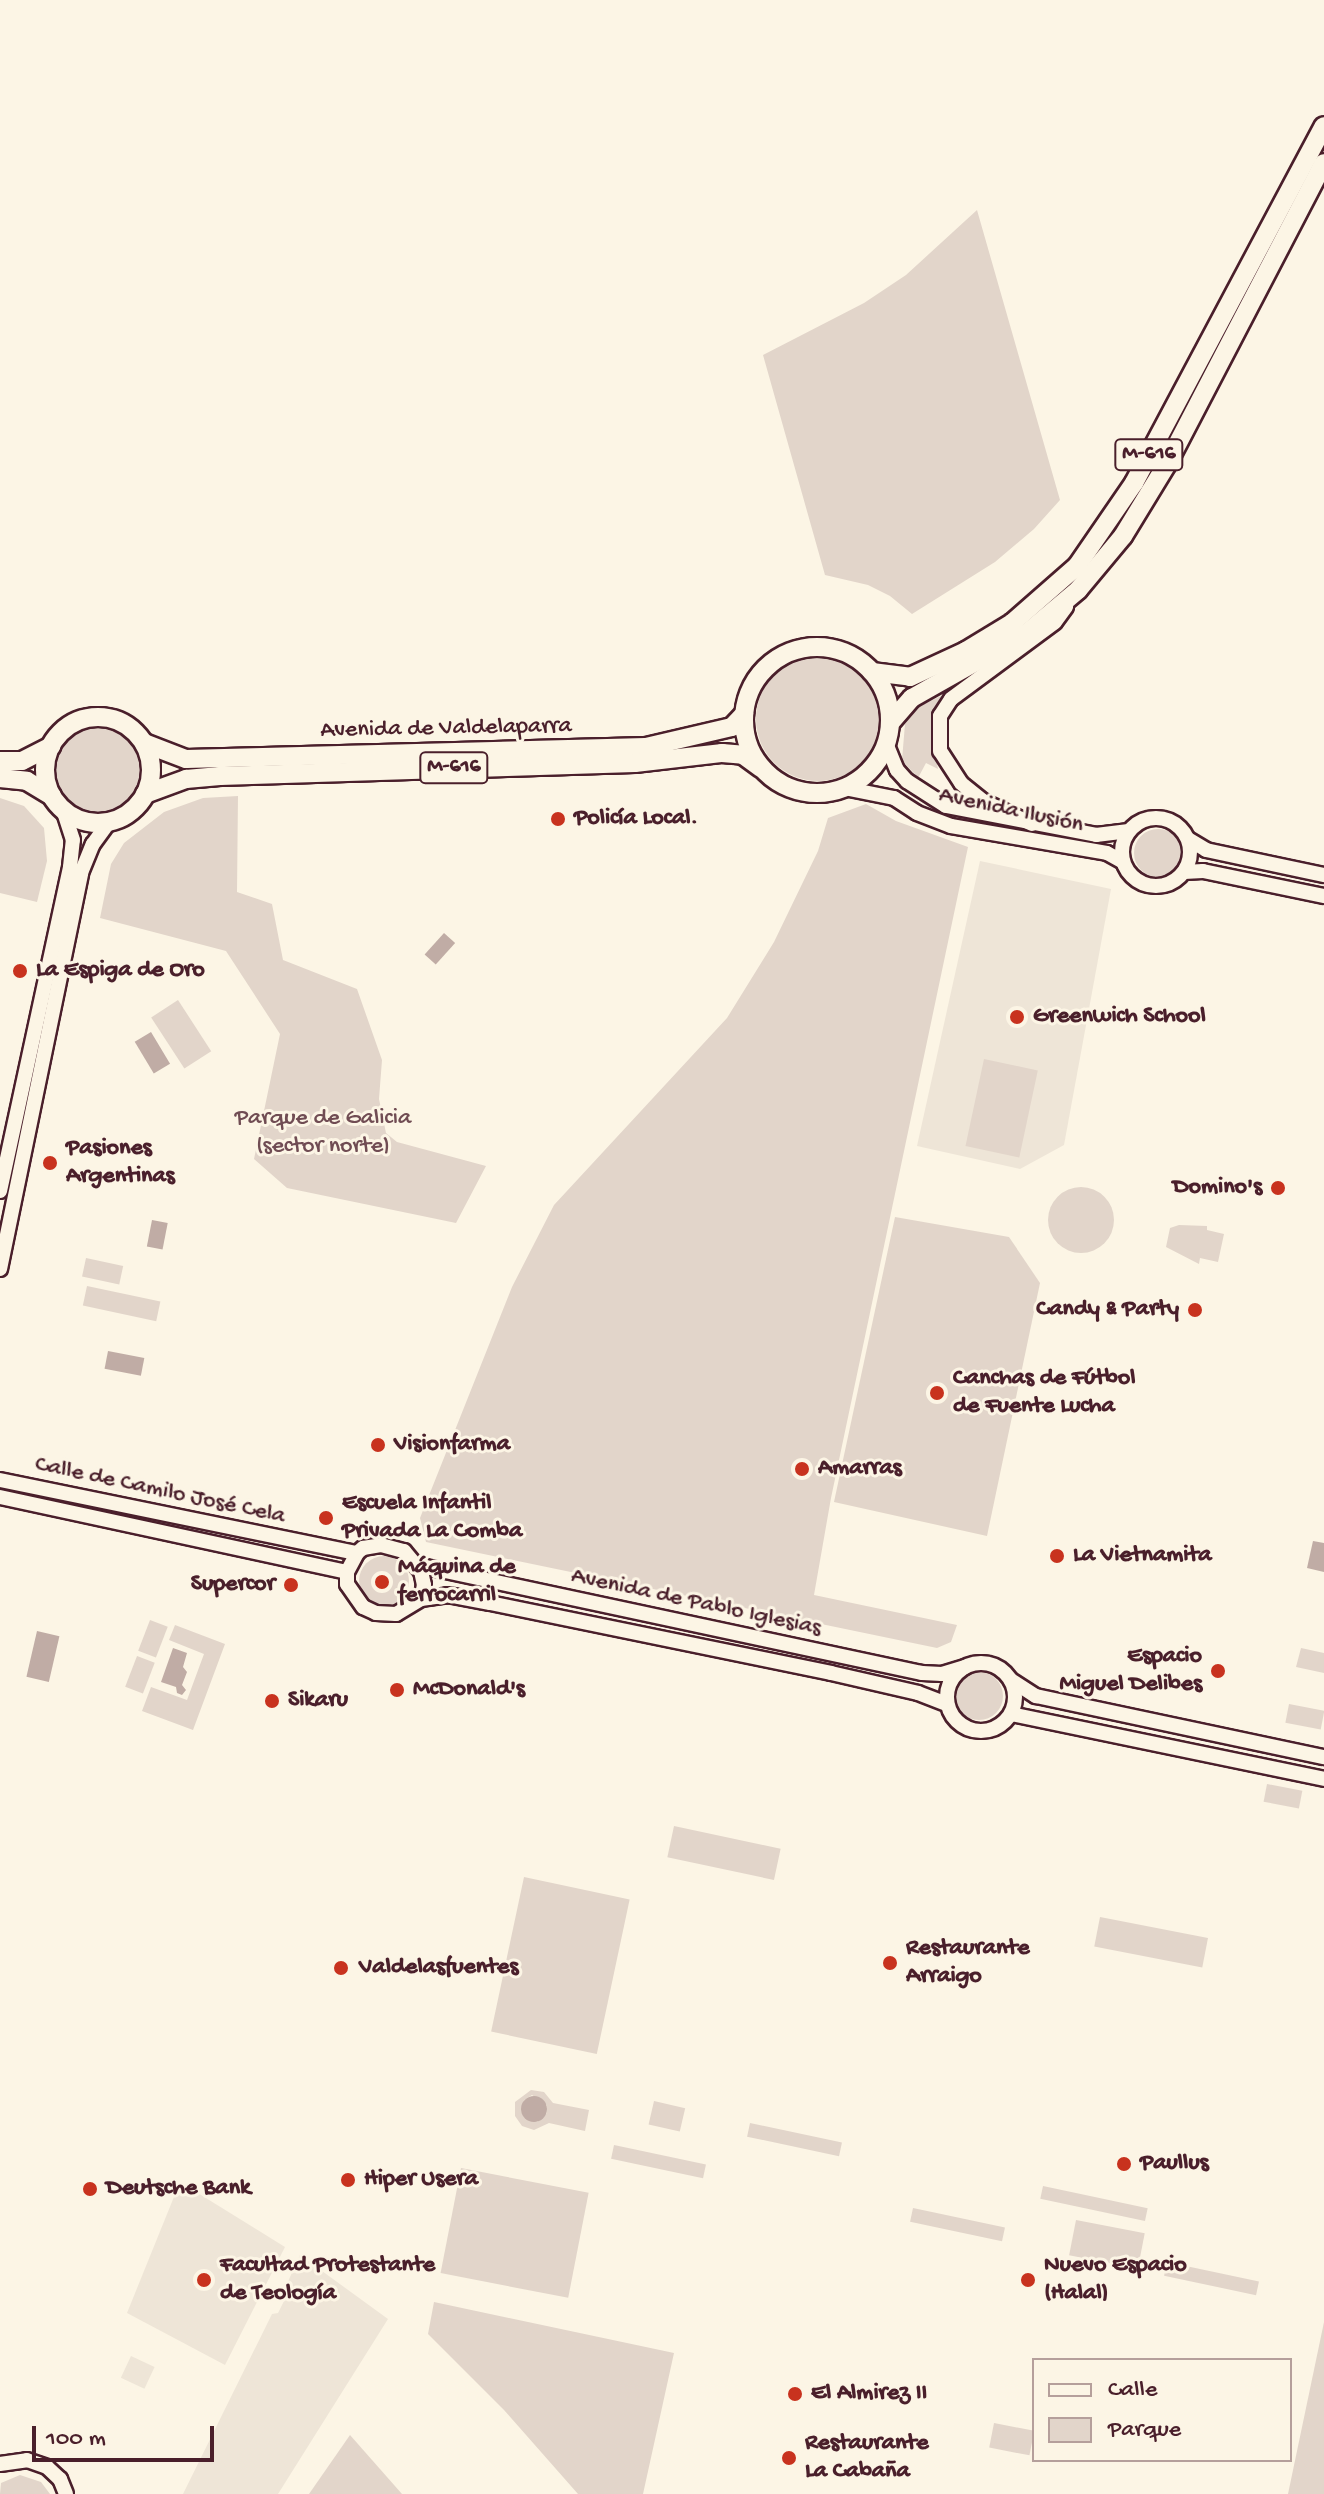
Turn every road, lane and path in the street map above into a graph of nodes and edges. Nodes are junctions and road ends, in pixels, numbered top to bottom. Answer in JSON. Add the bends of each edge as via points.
{"nodes":[{"id":1,"x":1324,"y":126,"type":"edge"},
{"id":2,"x":1324,"y":163,"type":"edge"},
{"id":3,"x":1078,"y":590,"type":"junction"},
{"id":4,"x":872,"y":672,"type":"junction"},
{"id":5,"x":744,"y":714,"type":"junction"},
{"id":6,"x":890,"y":723,"type":"junction"},
{"id":7,"x":144,"y":743,"type":"junction"},
{"id":8,"x":886,"y":743,"type":"junction"},
{"id":9,"x":51,"y":746,"type":"junction"},
{"id":10,"x":0,"y":761,"type":"edge"},
{"id":11,"x":761,"y":768,"type":"junction"},
{"id":12,"x":0,"y":778,"type":"edge"},
{"id":13,"x":844,"y":788,"type":"junction"},
{"id":14,"x":145,"y":794,"type":"junction"},
{"id":15,"x":57,"y":803,"type":"junction"},
{"id":16,"x":109,"y":822,"type":"junction"},
{"id":17,"x":1032,"y":824,"type":"junction"},
{"id":18,"x":1129,"y":831,"type":"junction"},
{"id":19,"x":1188,"y":839,"type":"junction"},
{"id":20,"x":1123,"y":862,"type":"junction"},
{"id":21,"x":1184,"y":872,"type":"junction"},
{"id":22,"x":1324,"y":875,"type":"edge"},
{"id":23,"x":1324,"y":896,"type":"edge"},
{"id":24,"x":0,"y":1191,"type":"edge"},
{"id":25,"x":0,"y":1269,"type":"edge"},
{"id":26,"x":0,"y":1480,"type":"edge"},
{"id":27,"x":0,"y":1497,"type":"edge"},
{"id":28,"x":357,"y":1553,"type":"junction"},
{"id":29,"x":417,"y":1565,"type":"junction"},
{"id":30,"x":347,"y":1572,"type":"junction"},
{"id":31,"x":421,"y":1599,"type":"junction"},
{"id":32,"x":965,"y":1667,"type":"junction"},
{"id":33,"x":1011,"y":1680,"type":"junction"},
{"id":34,"x":947,"y":1704,"type":"junction"},
{"id":35,"x":1011,"y":1714,"type":"junction"},
{"id":36,"x":1324,"y":1757,"type":"edge"},
{"id":37,"x":1324,"y":1779,"type":"edge"},
{"id":38,"x":0,"y":2464,"type":"edge"},
{"id":39,"x":66,"y":2494,"type":"edge"}],
"edges":[{"from":1,"to":4,"type":"highway","number":"M-616","via":[[1134,483],[1077,566],[1012,623],[966,651],[910,677]]},
{"from":2,"to":3,"type":"highway","number":"M-616","via":[[1167,464],[1123,536]]},
{"from":3,"to":6,"type":"highway","number":"M-616","via":[[1027,633],[912,698]]},
{"from":3,"to":17,"type":"street","via":[[1055,622],[951,699],[940,716],[940,751],[955,776],[983,801]]},
{"from":4,"to":5,"type":"highway","number":"M-616","via":[[853,656],[830,648],[783,655],[750,690]]},
{"from":4,"to":6,"type":"highway","via":[[882,687]]},
{"from":5,"to":7,"type":"highway","name":"Avenida de Valdelaparra","number":"M-616","via":[[732,727],[646,747],[186,759]]},
{"from":5,"to":11,"type":"highway","via":[[747,742]]},
{"from":6,"to":8,"type":"highway"},
{"from":7,"to":9,"type":"highway","number":"M-616","via":[[120,721],[88,718],[73,723]]},
{"from":7,"to":14,"type":"highway","via":[[150,768]]},
{"from":8,"to":13,"type":"highway","via":[[863,777]]},
{"from":8,"to":17,"type":"street","name":"Avenida Ilusión","via":[[897,770],[926,796],[946,806]]},
{"from":9,"to":10,"type":"highway","number":"M-616","via":[[22,761]]},
{"from":9,"to":15,"type":"highway","via":[[46,762]]},
{"from":11,"to":13,"type":"highway","number":"M-616","via":[[795,790],[816,794]]},
{"from":11,"to":14,"type":"highway","name":"Avenida de Valdelaparra","number":"M-616","via":[[743,755],[722,753],[635,763],[220,776],[186,779]]},
{"from":12,"to":15,"type":"highway","via":[[27,781]]},
{"from":13,"to":20,"type":"street","name":"Avenida Ilusión","via":[[894,798],[951,826],[1107,853]]},
{"from":14,"to":16,"type":"highway","number":"M-616","via":[[136,807]]},
{"from":15,"to":16,"type":"highway","via":[[93,823]]},
{"from":15,"to":24,"type":"street","via":[[73,840],[70,867]]},
{"from":16,"to":25,"type":"street","via":[[81,873]]},
{"from":17,"to":18,"type":"street","name":"Avenida Ilusión","via":[[1096,835]]},
{"from":18,"to":19,"type":"street","via":[[1146,819],[1166,819]]},
{"from":18,"to":20,"type":"street"},
{"from":19,"to":21,"type":"street"},
{"from":19,"to":22,"type":"street","via":[[1206,850]]},
{"from":20,"to":21,"type":"street","via":[[1131,876],[1149,886],[1170,883]]},
{"from":21,"to":23,"type":"street","via":[[1203,871]]},
{"from":26,"to":28,"type":"street","name":"Calle de Camilo José Cela"},
{"from":27,"to":30,"type":"street","name":"Calle de Camilo José Cela"},
{"from":28,"to":29,"type":"street","via":[[374,1546],[395,1548]]},
{"from":28,"to":30,"type":"street"},
{"from":29,"to":31,"type":"street","via":[[424,1585]]},
{"from":29,"to":32,"type":"street","name":"Avenida de Pablo Iglesias","via":[[922,1673]]},
{"from":30,"to":31,"type":"street","via":[[352,1595],[376,1613],[396,1614]]},
{"from":31,"to":34,"type":"street","name":"Avenida de Pablo Iglesias","via":[[448,1595],[509,1606],[855,1679]]},
{"from":32,"to":33,"type":"street","via":[[993,1665]]},
{"from":32,"to":34,"type":"street","via":[[954,1676]]},
{"from":33,"to":35,"type":"street"},
{"from":33,"to":36,"type":"street","via":[[1036,1696]]},
{"from":34,"to":35,"type":"street","via":[[956,1721],[971,1730],[995,1728]]},
{"from":35,"to":37,"type":"street"},
{"from":38,"to":39,"type":"street","via":[[27,2460],[47,2467]]}]}
